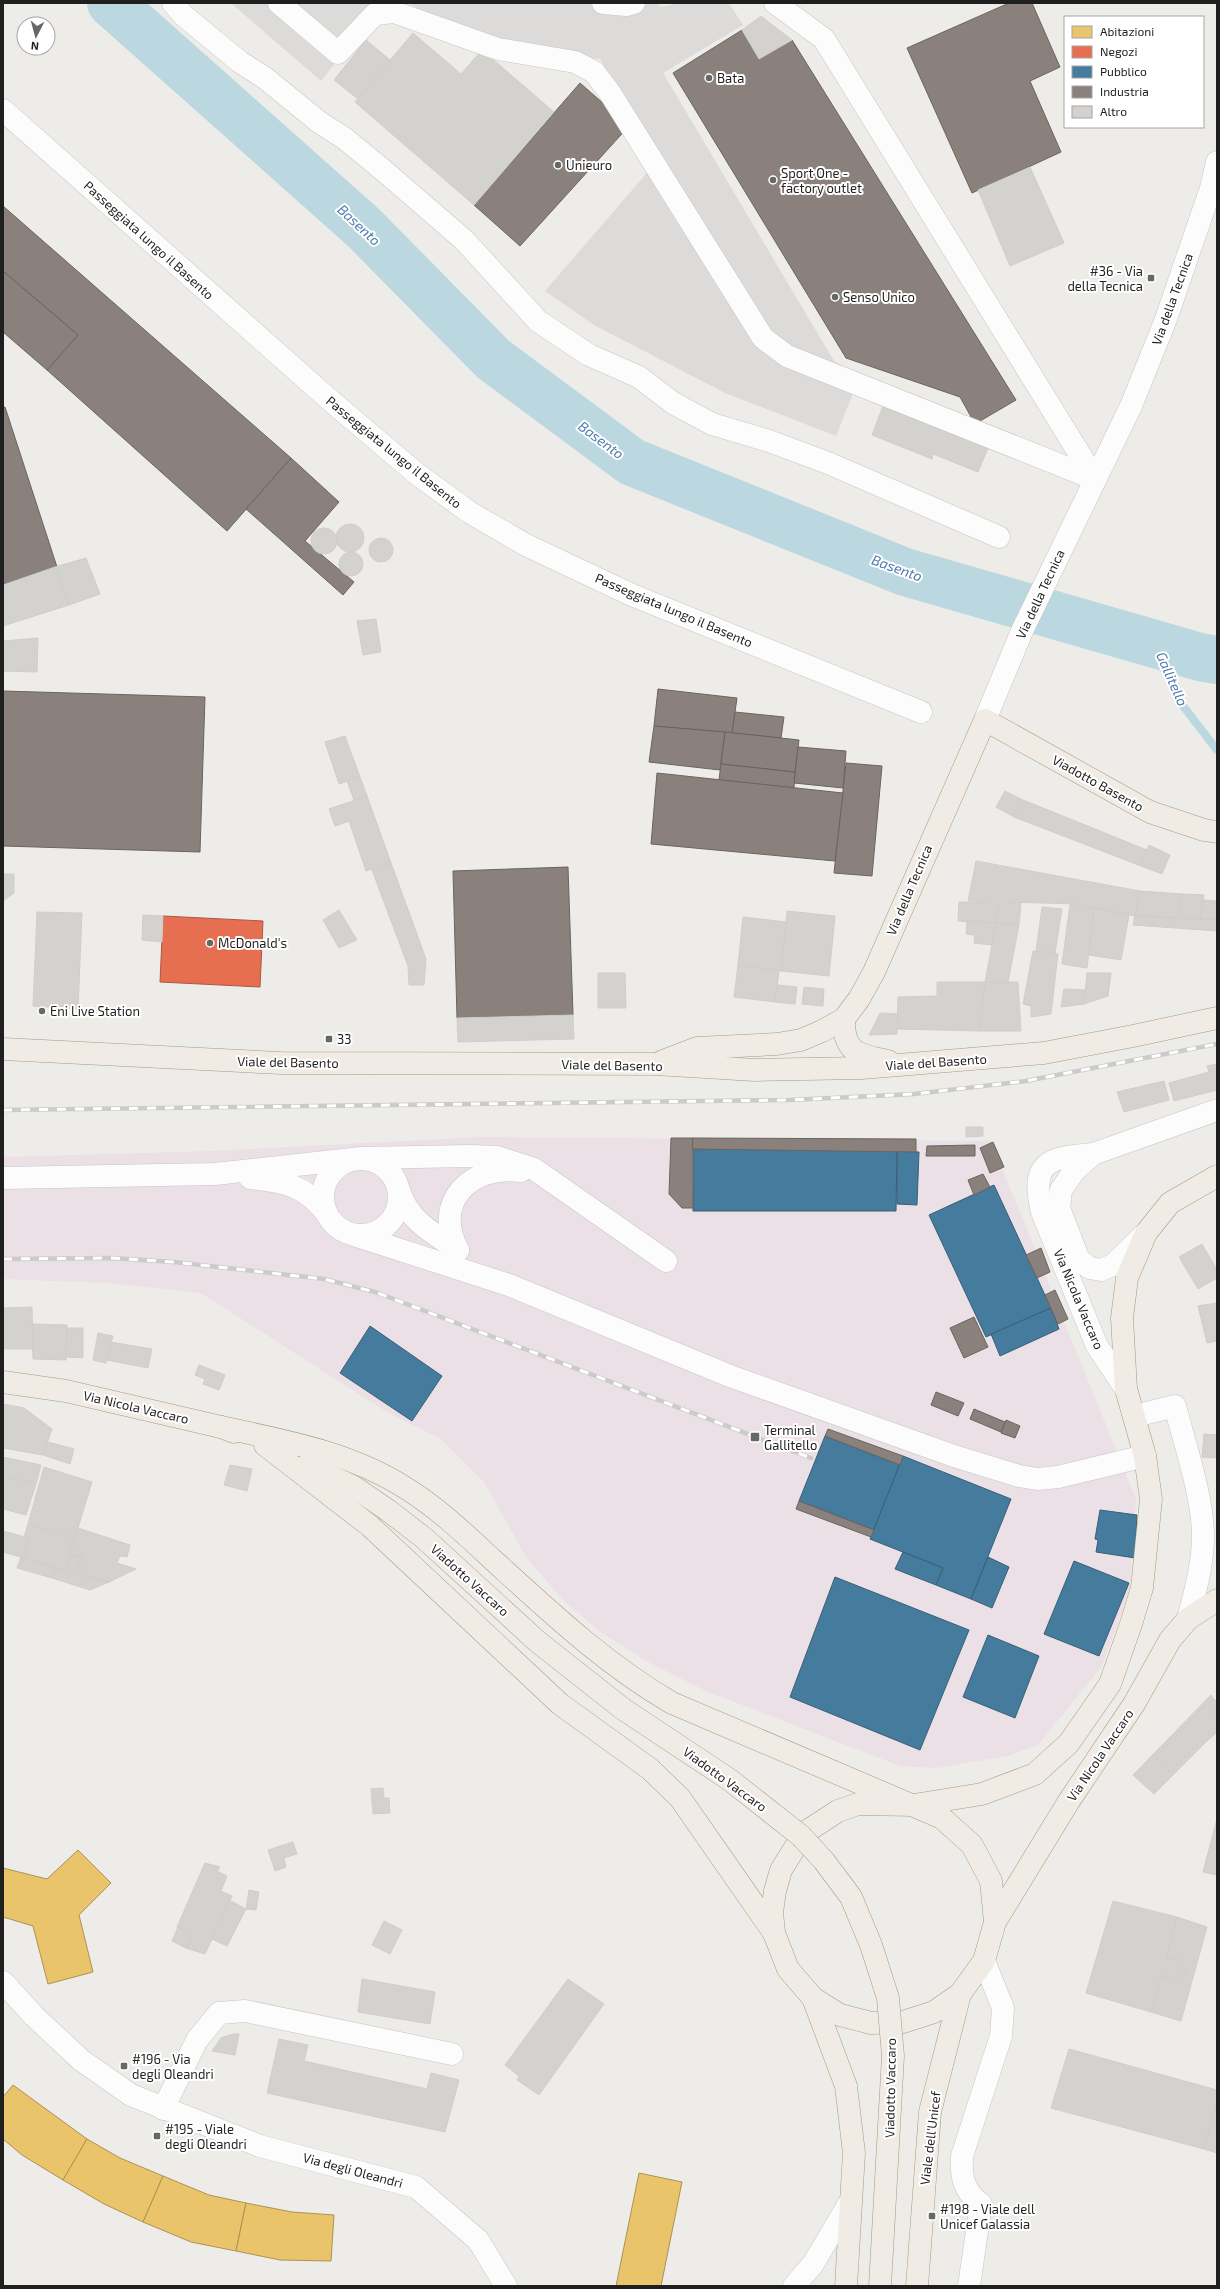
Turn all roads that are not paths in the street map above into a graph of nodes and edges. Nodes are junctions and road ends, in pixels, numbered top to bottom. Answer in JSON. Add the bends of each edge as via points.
{"nodes":[{"id":1,"x":173,"y":3,"type":"edge"},
{"id":2,"x":279,"y":3,"type":"edge"},
{"id":3,"x":603,"y":3,"type":"edge"},
{"id":4,"x":634,"y":3,"type":"edge"},
{"id":5,"x":775,"y":3,"type":"edge"},
{"id":6,"x":383,"y":8,"type":"edge"},
{"id":7,"x":3,"y":110,"type":"edge"},
{"id":8,"x":1217,"y":162,"type":"edge"},
{"id":9,"x":1095,"y":479,"type":"junction"},
{"id":10,"x":999,"y":537,"type":"dead end"},
{"id":11,"x":921,"y":712,"type":"dead end"},
{"id":12,"x":985,"y":720,"type":"junction"},
{"id":13,"x":1217,"y":832,"type":"edge"},
{"id":14,"x":1217,"y":1018,"type":"edge"},
{"id":15,"x":844,"y":1019,"type":"junction"},
{"id":16,"x":3,"y":1049,"type":"edge"},
{"id":17,"x":655,"y":1064,"type":"junction"},
{"id":18,"x":906,"y":1064,"type":"junction"},
{"id":19,"x":1217,"y":1110,"type":"edge"},
{"id":20,"x":1093,"y":1154,"type":"junction"},
{"id":21,"x":361,"y":1158,"type":"junction"},
{"id":22,"x":215,"y":1174,"type":"junction"},
{"id":23,"x":1217,"y":1176,"type":"edge"},
{"id":24,"x":3,"y":1178,"type":"edge"},
{"id":25,"x":556,"y":1184,"type":"junction"},
{"id":26,"x":398,"y":1188,"type":"junction"},
{"id":27,"x":326,"y":1212,"type":"junction"},
{"id":28,"x":1146,"y":1233,"type":"junction"},
{"id":29,"x":354,"y":1235,"type":"junction"},
{"id":30,"x":458,"y":1250,"type":"junction"},
{"id":31,"x":666,"y":1261,"type":"dead end"},
{"id":32,"x":509,"y":1285,"type":"junction"},
{"id":33,"x":3,"y":1382,"type":"edge"},
{"id":34,"x":1126,"y":1389,"type":"junction"},
{"id":35,"x":1135,"y":1416,"type":"junction"},
{"id":36,"x":221,"y":1427,"type":"junction"},
{"id":37,"x":265,"y":1445,"type":"junction"},
{"id":38,"x":1145,"y":1456,"type":"junction"},
{"id":39,"x":1217,"y":1600,"type":"edge"},
{"id":40,"x":1188,"y":1618,"type":"junction"},
{"id":41,"x":914,"y":1805,"type":"junction"},
{"id":42,"x":995,"y":1922,"type":"junction"},
{"id":43,"x":774,"y":1933,"type":"junction"},
{"id":44,"x":984,"y":1961,"type":"junction"},
{"id":45,"x":3,"y":1982,"type":"edge"},
{"id":46,"x":960,"y":1994,"type":"junction"},
{"id":47,"x":813,"y":1998,"type":"junction"},
{"id":48,"x":452,"y":2054,"type":"dead end"},
{"id":49,"x":162,"y":2109,"type":"junction"},
{"id":50,"x":851,"y":2200,"type":"junction"},
{"id":51,"x":506,"y":2286,"type":"edge"},
{"id":52,"x":794,"y":2286,"type":"edge"},
{"id":53,"x":846,"y":2286,"type":"edge"},
{"id":54,"x":880,"y":2286,"type":"edge"},
{"id":55,"x":916,"y":2286,"type":"edge"},
{"id":56,"x":969,"y":2286,"type":"edge"}],
"edges":[{"from":1,"to":10,"type":"street","via":[[183,15],[240,62],[344,138],[383,170],[464,240],[538,321],[589,355],[639,377],[674,403],[712,424],[770,441],[828,463]]},
{"from":2,"to":6,"type":"street","via":[[338,53]]},
{"from":3,"to":4,"type":"street"},
{"from":5,"to":9,"type":"street","via":[[824,38]]},
{"from":6,"to":9,"type":"street","via":[[498,49],[575,62],[594,72],[610,93],[763,338],[786,356]]},
{"from":7,"to":11,"type":"street","name":"Passeggiata lungo il Basento","via":[[330,401],[417,474],[470,512],[526,545],[632,595]]},
{"from":8,"to":9,"type":"street","name":"Via della Tecnica","via":[[1211,188],[1166,319],[1131,406]]},
{"from":9,"to":12,"type":"street","name":"Via della Tecnica","via":[[1022,631]]},
{"from":12,"to":13,"type":"main road","name":"Viadotto Basento","via":[[1150,812]]},
{"from":12,"to":15,"type":"main road","name":"Via della Tecnica","via":[[874,972]]},
{"from":14,"to":18,"type":"main road","name":"Viale del Basento","via":[[1044,1052]]},
{"from":15,"to":17,"type":"main road","name":"Via della Tecnica","via":[[822,1032],[801,1040],[777,1044],[698,1048]]},
{"from":15,"to":18,"type":"main road","via":[[844,1035],[849,1046],[862,1055]]},
{"from":16,"to":17,"type":"main road","name":"Viale del Basento","via":[[281,1063]]},
{"from":17,"to":18,"type":"main road","name":"Viale del Basento","via":[[755,1070],[862,1068]]},
{"from":19,"to":20,"type":"street"},
{"from":20,"to":28,"type":"street","via":[[1074,1171],[1061,1190],[1059,1208],[1079,1260],[1090,1268],[1101,1270],[1113,1265]]},
{"from":20,"to":34,"type":"street","name":"Via Nicola Vaccaro","via":[[1064,1157],[1046,1164],[1039,1176],[1037,1191],[1042,1212],[1097,1346]]},
{"from":21,"to":22,"type":"street"},
{"from":21,"to":25,"type":"street","via":[[497,1158],[534,1169]]},
{"from":21,"to":26,"type":"street","via":[[385,1167],[393,1176]]},
{"from":21,"to":27,"type":"street","via":[[348,1161],[328,1176],[322,1200]]},
{"from":22,"to":24,"type":"street"},
{"from":22,"to":27,"type":"street","via":[[293,1185],[307,1192]]},
{"from":23,"to":28,"type":"main road","via":[[1170,1203]]},
{"from":25,"to":30,"type":"street","via":[[545,1177],[514,1170],[482,1175],[469,1180],[455,1197],[451,1208],[450,1236]]},
{"from":25,"to":31,"type":"street"},
{"from":26,"to":29,"type":"street","via":[[399,1201],[396,1213],[389,1224],[366,1235]]},
{"from":26,"to":30,"type":"street","via":[[403,1204],[410,1214]]},
{"from":27,"to":29,"type":"street","via":[[332,1223]]},
{"from":28,"to":34,"type":"main road","via":[[1127,1278],[1122,1318]]},
{"from":29,"to":32,"type":"street"},
{"from":30,"to":32,"type":"street"},
{"from":32,"to":38,"type":"street","via":[[730,1376],[954,1456],[1020,1476],[1037,1479],[1058,1477]]},
{"from":33,"to":36,"type":"main road","name":"Via Nicola Vaccaro","via":[[66,1391]]},
{"from":34,"to":35,"type":"main road","name":"Via Nicola Vaccaro"},
{"from":35,"to":38,"type":"main road","name":"Via Nicola Vaccaro"},
{"from":35,"to":40,"type":"street","via":[[1175,1406],[1199,1501],[1203,1540],[1198,1578]]},
{"from":36,"to":37,"type":"main road","name":"Via Nicola Vaccaro"},
{"from":36,"to":41,"type":"main road","via":[[331,1453],[358,1462],[404,1487],[440,1512],[579,1638],[643,1686],[672,1703]]},
{"from":37,"to":43,"type":"main road","via":[[370,1526],[560,1704],[650,1770],[680,1798]]},
{"from":37,"to":54,"type":"main road","name":"Viadotto Vaccaro","bridge":true,"via":[[354,1487],[389,1511],[424,1538],[538,1642],[623,1709],[730,1780],[801,1836],[851,1897],[871,1945],[888,1998],[893,2056]]},
{"from":38,"to":41,"type":"main road","name":"Via Nicola Vaccaro","via":[[1151,1499],[1142,1588],[1110,1684],[1069,1743],[1035,1774],[982,1794]]},
{"from":39,"to":40,"type":"main road","name":"Via Nicola Vaccaro"},
{"from":40,"to":42,"type":"main road","name":"Via Nicola Vaccaro","via":[[1170,1640],[1134,1704],[1069,1801]]},
{"from":41,"to":42,"type":"main road","via":[[942,1818],[972,1845],[990,1881]]},
{"from":41,"to":43,"type":"main road","via":[[858,1804],[838,1811],[804,1833],[791,1852],[777,1884],[772,1912]]},
{"from":42,"to":44,"type":"main road"},
{"from":43,"to":47,"type":"main road","via":[[788,1969]]},
{"from":44,"to":46,"type":"main road"},
{"from":44,"to":56,"type":"street","via":[[1003,2008],[1002,2036],[962,2156],[961,2177],[971,2196],[981,2204]]},
{"from":45,"to":49,"type":"street","name":"Via degli Oleandri","via":[[34,2016],[81,2060],[131,2095]]},
{"from":46,"to":47,"type":"main road","via":[[934,2012],[897,2022],[871,2023],[840,2015]]},
{"from":46,"to":55,"type":"main road","name":"Viale dell'Unicef","via":[[930,2112]]},
{"from":47,"to":50,"type":"main road","via":[[846,2086],[854,2153]]},
{"from":48,"to":49,"type":"street","via":[[245,2011],[219,2014],[197,2040]]},
{"from":49,"to":51,"type":"street","name":"Via degli Oleandri","via":[[260,2146],[416,2187],[478,2240]]},
{"from":50,"to":52,"type":"street","via":[[812,2264]]},
{"from":50,"to":53,"type":"main road"}]}
